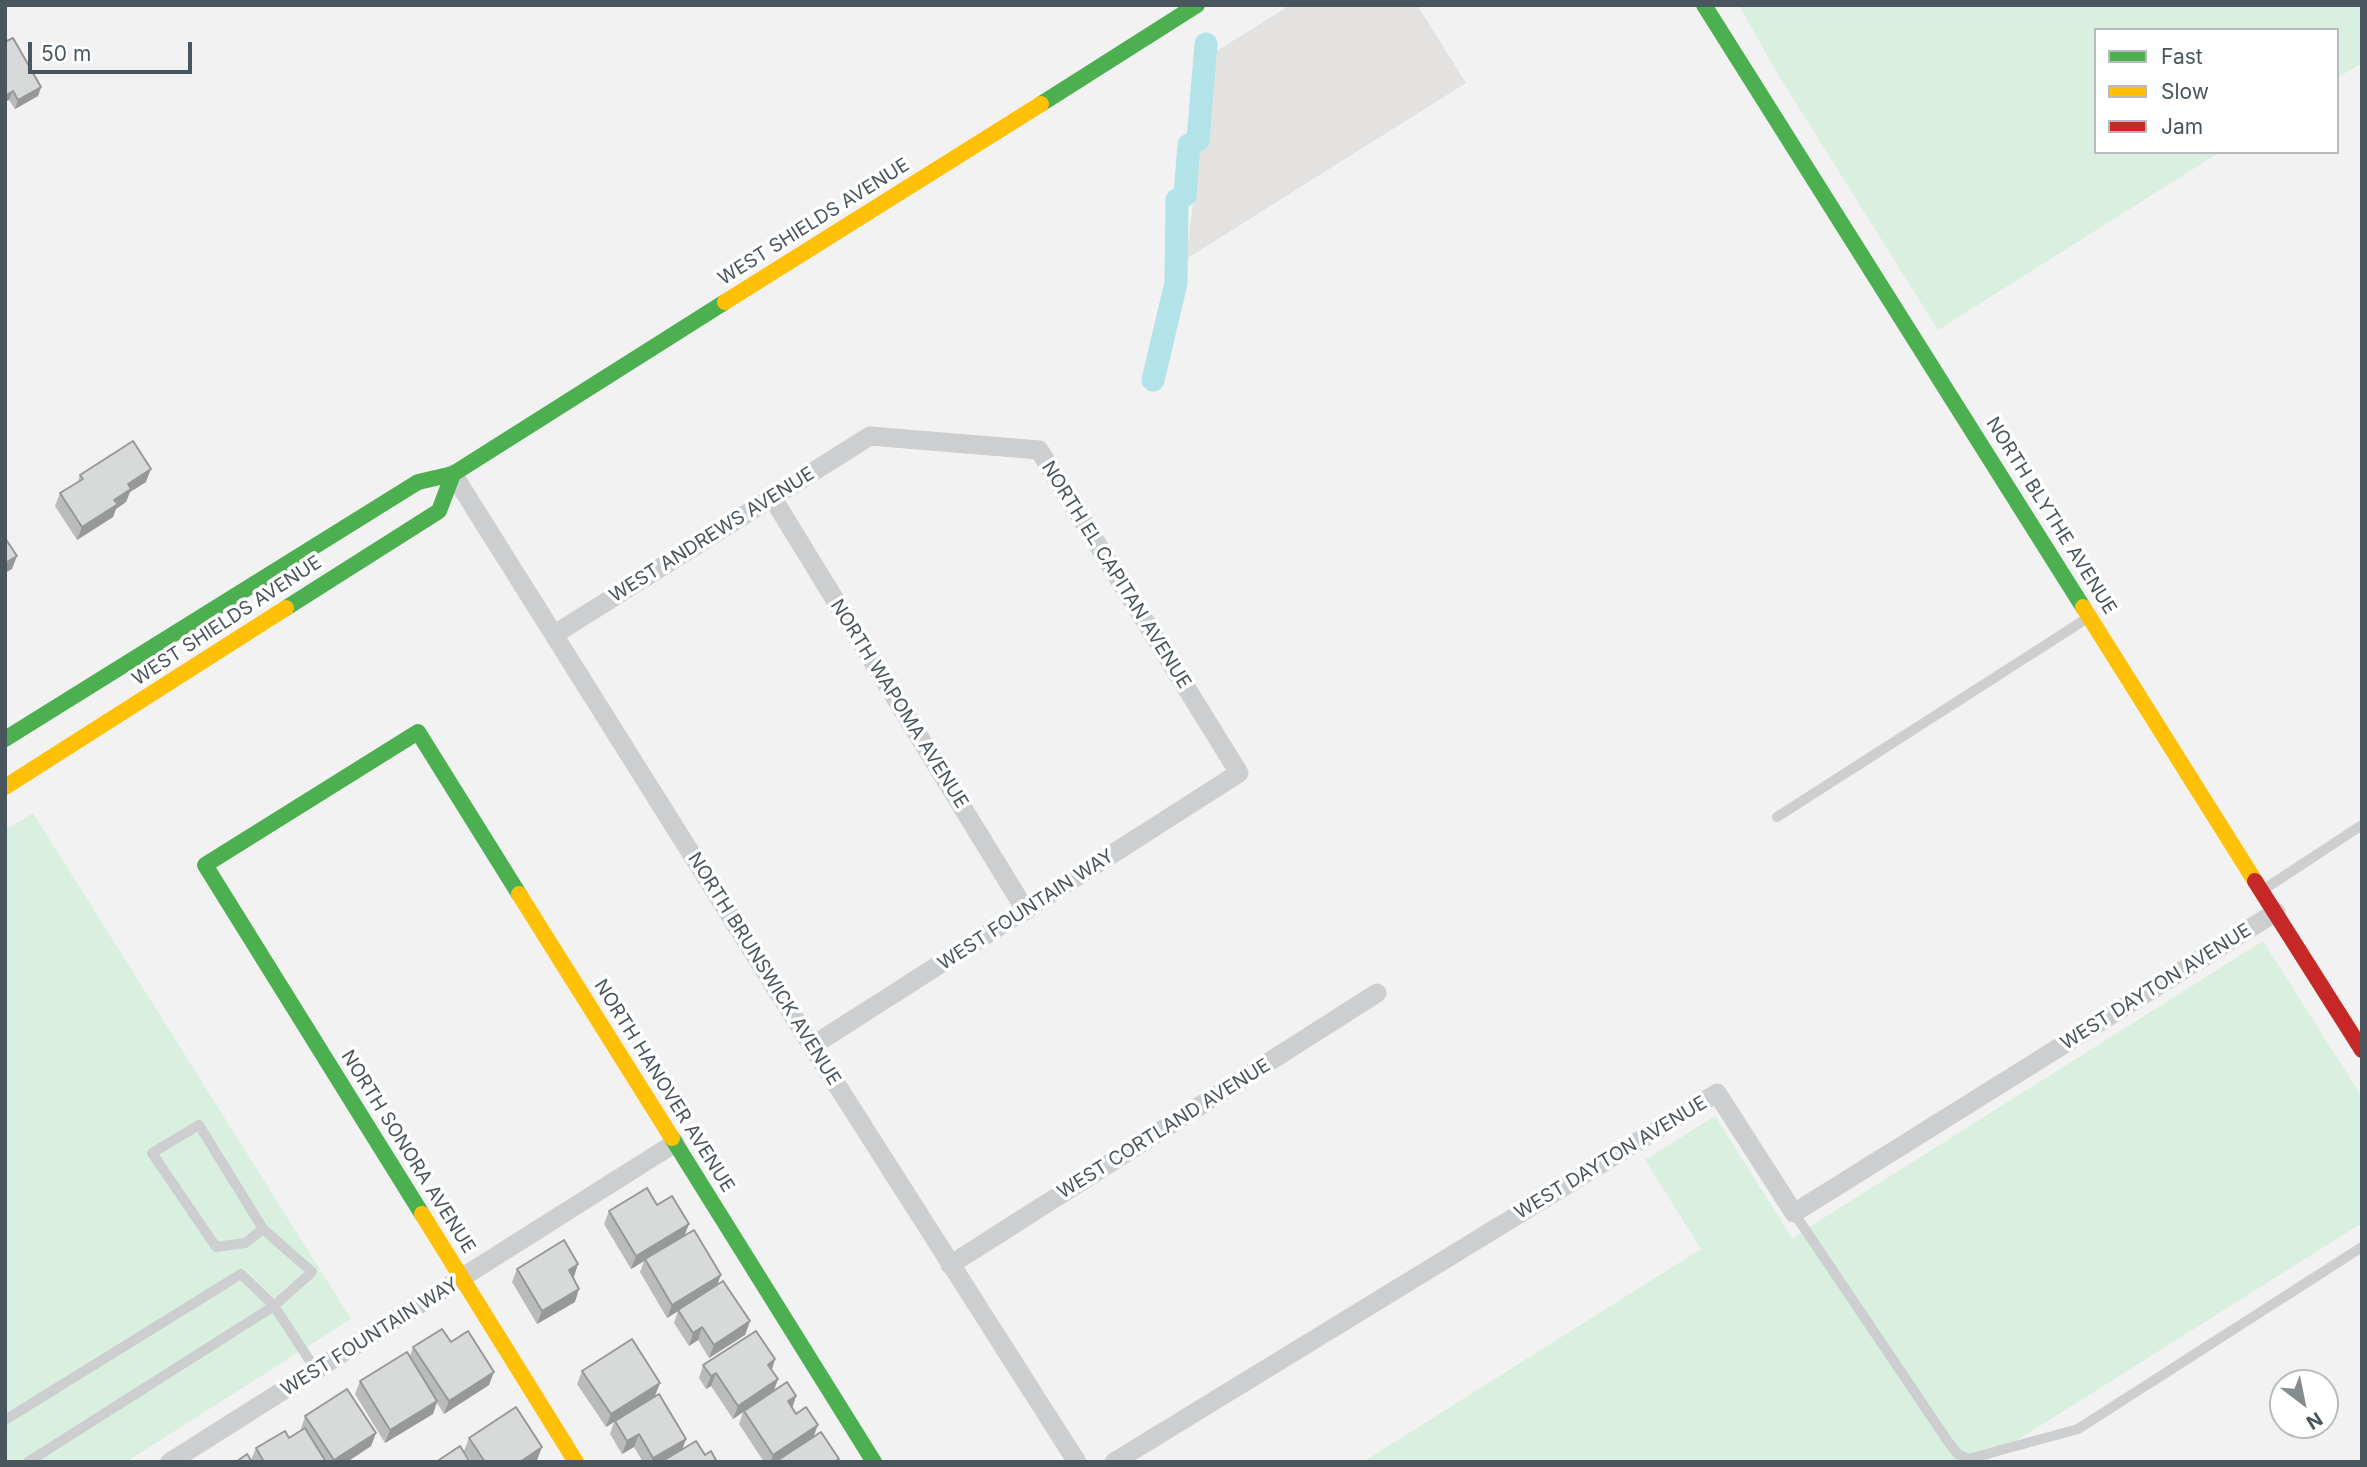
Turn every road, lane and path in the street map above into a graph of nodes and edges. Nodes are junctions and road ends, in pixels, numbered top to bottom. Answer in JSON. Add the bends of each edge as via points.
{"nodes":[{"id":1,"x":1197,"y":5,"type":"edge"},
{"id":2,"x":1704,"y":5,"type":"edge"},
{"id":3,"x":870,"y":436,"type":"joint"},
{"id":4,"x":453,"y":474,"type":"junction"},
{"id":5,"x":772,"y":497,"type":"junction"},
{"id":6,"x":2090,"y":617,"type":"junction"},
{"id":7,"x":555,"y":634,"type":"junction"},
{"id":8,"x":418,"y":732,"type":"joint"},
{"id":9,"x":5,"y":739,"type":"edge"},
{"id":10,"x":1239,"y":773,"type":"joint"},
{"id":11,"x":5,"y":788,"type":"edge"},
{"id":12,"x":1777,"y":817,"type":"dead end"},
{"id":13,"x":2362,"y":825,"type":"edge"},
{"id":14,"x":2263,"y":891,"type":"junction"},
{"id":15,"x":1026,"y":911,"type":"junction"},
{"id":16,"x":2276,"y":912,"type":"junction"},
{"id":17,"x":1377,"y":993,"type":"dead end"},
{"id":18,"x":812,"y":1046,"type":"junction"},
{"id":19,"x":2362,"y":1050,"type":"edge"},
{"id":20,"x":675,"y":1143,"type":"junction"},
{"id":21,"x":1794,"y":1213,"type":"junction"},
{"id":22,"x":263,"y":1229,"type":"junction"},
{"id":23,"x":2362,"y":1247,"type":"edge"},
{"id":24,"x":950,"y":1265,"type":"junction"},
{"id":25,"x":462,"y":1279,"type":"junction"},
{"id":26,"x":274,"y":1306,"type":"junction"},
{"id":27,"x":316,"y":1370,"type":"junction"},
{"id":28,"x":5,"y":1420,"type":"edge"},
{"id":29,"x":28,"y":1462,"type":"edge"},
{"id":30,"x":170,"y":1462,"type":"edge"},
{"id":31,"x":576,"y":1462,"type":"edge"},
{"id":32,"x":874,"y":1462,"type":"edge"},
{"id":33,"x":1077,"y":1462,"type":"edge"},
{"id":34,"x":1114,"y":1462,"type":"edge"}],
"edges":[{"from":1,"to":4,"type":"street","name":"WEST SHIELDS AVENUE"},
{"from":2,"to":6,"type":"street","name":"NORTH BLYTHE AVENUE"},
{"from":3,"to":5,"type":"street","name":"WEST ANDREWS AVENUE"},
{"from":3,"to":10,"type":"street","name":"NORTH EL CAPITAN AVENUE","via":[[1039,450]]},
{"from":4,"to":7,"type":"street","name":"NORTH BRUNSWICK AVENUE"},
{"from":4,"to":9,"type":"street","name":"WEST SHIELDS AVENUE","via":[[418,482]]},
{"from":4,"to":11,"type":"street","name":"WEST SHIELDS AVENUE","via":[[439,510]]},
{"from":5,"to":7,"type":"street","name":"WEST ANDREWS AVENUE"},
{"from":5,"to":15,"type":"street","name":"NORTH WAPOMA AVENUE"},
{"from":6,"to":12,"type":"lane"},
{"from":6,"to":14,"type":"street","name":"NORTH BLYTHE AVENUE"},
{"from":7,"to":18,"type":"street","name":"NORTH BRUNSWICK AVENUE"},
{"from":8,"to":20,"type":"street","name":"NORTH HANOVER AVENUE"},
{"from":8,"to":25,"type":"street","name":"NORTH SONORA AVENUE","via":[[205,865]]},
{"from":10,"to":15,"type":"street","name":"WEST FOUNTAIN WAY"},
{"from":13,"to":14,"type":"lane"},
{"from":14,"to":16,"type":"street","name":"NORTH BLYTHE AVENUE"},
{"from":15,"to":18,"type":"street","name":"WEST FOUNTAIN WAY"},
{"from":16,"to":19,"type":"street","name":"NORTH BLYTHE AVENUE"},
{"from":16,"to":21,"type":"street","name":"WEST DAYTON AVENUE"},
{"from":17,"to":24,"type":"street","name":"WEST CORTLAND AVENUE"},
{"from":18,"to":24,"type":"street","name":"NORTH BRUNSWICK AVENUE"},
{"from":20,"to":25,"type":"street","name":"WEST FOUNTAIN WAY"},
{"from":20,"to":32,"type":"street","name":"NORTH HANOVER AVENUE"},
{"from":21,"to":23,"type":"lane","via":[[1949,1443],[1968,1459],[2078,1429]]},
{"from":21,"to":34,"type":"street","name":"WEST DAYTON AVENUE","via":[[1717,1093]]},
{"from":22,"to":22,"type":"lane","via":[[198,1125],[152,1153],[216,1247],[245,1243]]},
{"from":22,"to":26,"type":"lane","via":[[312,1272]]},
{"from":24,"to":33,"type":"street","name":"NORTH BRUNSWICK AVENUE"},
{"from":25,"to":27,"type":"street","name":"WEST FOUNTAIN WAY"},
{"from":25,"to":31,"type":"street","name":"NORTH SONORA AVENUE"},
{"from":26,"to":27,"type":"lane"},
{"from":26,"to":28,"type":"lane","via":[[241,1274]]},
{"from":26,"to":29,"type":"lane"},
{"from":27,"to":30,"type":"street","name":"WEST FOUNTAIN WAY"}]}
